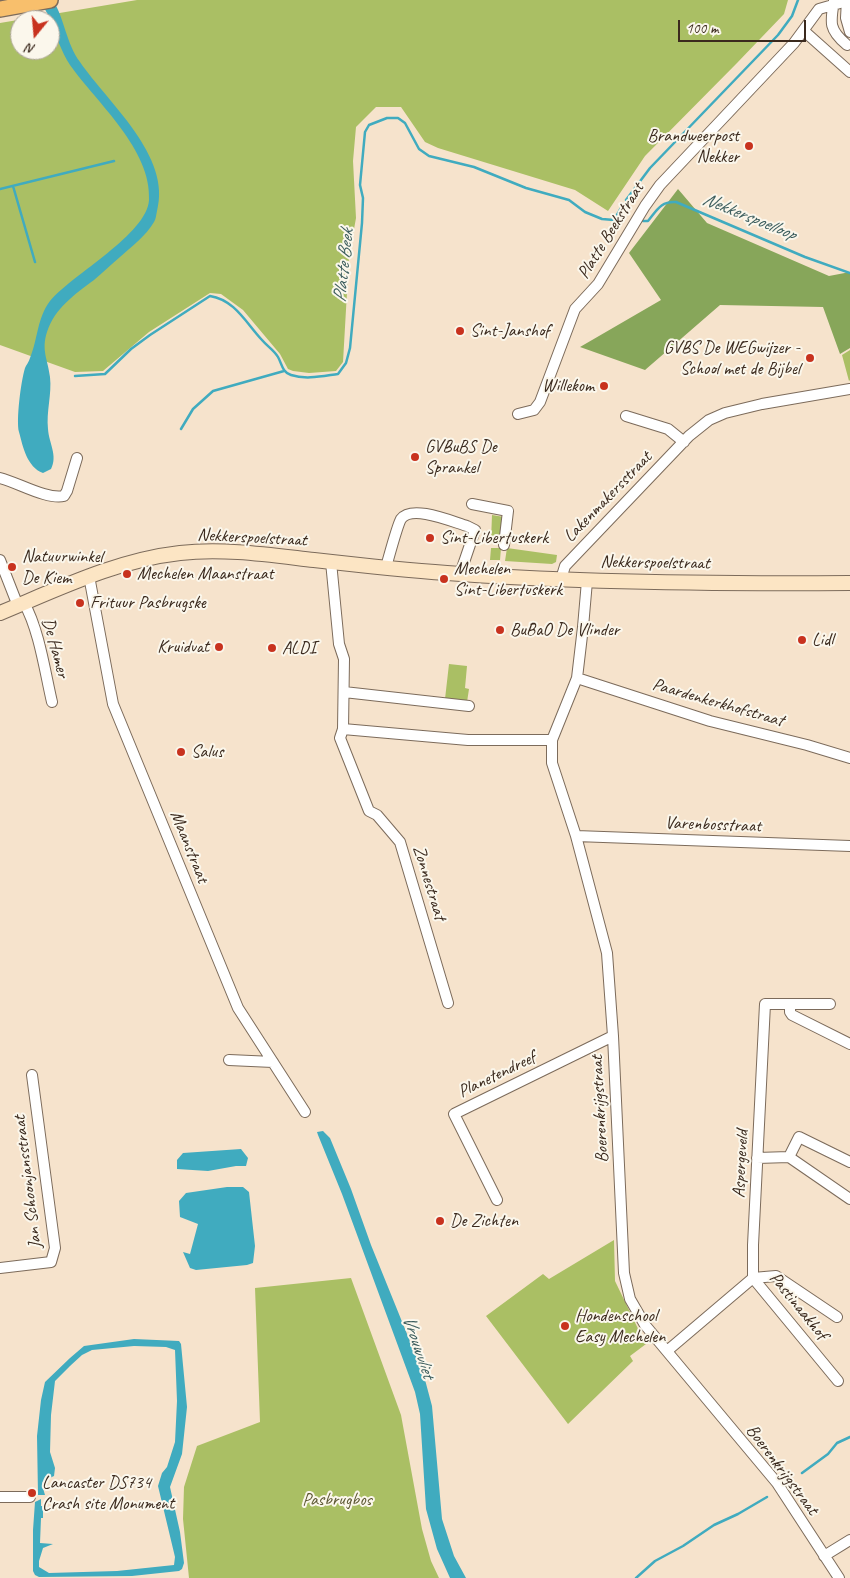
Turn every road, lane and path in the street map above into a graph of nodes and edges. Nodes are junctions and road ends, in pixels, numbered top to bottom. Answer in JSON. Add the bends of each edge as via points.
{"nodes":[{"id":1,"x":847,"y":0,"type":"edge"},
{"id":2,"x":45,"y":1,"type":"edge"},
{"id":3,"x":834,"y":3,"type":"edge"},
{"id":4,"x":0,"y":9,"type":"edge"},
{"id":5,"x":804,"y":31,"type":"junction"},
{"id":6,"x":850,"y":32,"type":"edge"},
{"id":7,"x":847,"y":45,"type":"dead end"},
{"id":8,"x":850,"y":72,"type":"edge"},
{"id":9,"x":850,"y":389,"type":"edge"},
{"id":10,"x":518,"y":414,"type":"dead end"},
{"id":11,"x":626,"y":416,"type":"dead end"},
{"id":12,"x":684,"y":442,"type":"junction"},
{"id":13,"x":76,"y":458,"type":"dead end"},
{"id":14,"x":0,"y":478,"type":"edge"},
{"id":15,"x":472,"y":504,"type":"dead end"},
{"id":16,"x":504,"y":545,"type":"dead end"},
{"id":17,"x":0,"y":560,"type":"edge"},
{"id":18,"x":332,"y":562,"type":"junction"},
{"id":19,"x":386,"y":567,"type":"junction"},
{"id":20,"x":460,"y":574,"type":"junction"},
{"id":21,"x":89,"y":576,"type":"junction"},
{"id":22,"x":561,"y":579,"type":"junction"},
{"id":23,"x":586,"y":581,"type":"junction"},
{"id":24,"x":850,"y":583,"type":"edge"},
{"id":25,"x":21,"y":604,"type":"junction"},
{"id":26,"x":0,"y":614,"type":"edge"},
{"id":27,"x":577,"y":678,"type":"junction"},
{"id":28,"x":344,"y":692,"type":"junction"},
{"id":29,"x":52,"y":702,"type":"dead end"},
{"id":30,"x":469,"y":706,"type":"dead end"},
{"id":31,"x":343,"y":729,"type":"junction"},
{"id":32,"x":552,"y":740,"type":"junction"},
{"id":33,"x":850,"y":758,"type":"edge"},
{"id":34,"x":576,"y":836,"type":"junction"},
{"id":35,"x":850,"y":846,"type":"edge"},
{"id":36,"x":448,"y":1002,"type":"dead end"},
{"id":37,"x":790,"y":1004,"type":"junction"},
{"id":38,"x":830,"y":1004,"type":"dead end"},
{"id":39,"x":613,"y":1036,"type":"junction"},
{"id":40,"x":850,"y":1044,"type":"edge"},
{"id":41,"x":229,"y":1060,"type":"dead end"},
{"id":42,"x":273,"y":1062,"type":"junction"},
{"id":43,"x":32,"y":1075,"type":"dead end"},
{"id":44,"x":305,"y":1112,"type":"dead end"},
{"id":45,"x":789,"y":1157,"type":"junction"},
{"id":46,"x":757,"y":1158,"type":"junction"},
{"id":47,"x":850,"y":1162,"type":"edge"},
{"id":48,"x":849,"y":1193,"type":"edge"},
{"id":49,"x":497,"y":1200,"type":"dead end"},
{"id":50,"x":0,"y":1268,"type":"edge"},
{"id":51,"x":754,"y":1278,"type":"junction"},
{"id":52,"x":838,"y":1318,"type":"dead end"},
{"id":53,"x":667,"y":1351,"type":"junction"},
{"id":54,"x":838,"y":1381,"type":"dead end"},
{"id":55,"x":0,"y":1497,"type":"edge"},
{"id":56,"x":30,"y":1497,"type":"dead end"},
{"id":57,"x":850,"y":1540,"type":"edge"},
{"id":58,"x":824,"y":1556,"type":"junction"},
{"id":59,"x":839,"y":1578,"type":"edge"}],
"edges":[{"from":1,"to":3,"type":"street","name":"Platte Beekstraat"},
{"from":1,"to":6,"type":"street","via":[[846,18]]},
{"from":2,"to":4,"type":"main road"},
{"from":3,"to":5,"type":"street","name":"Platte Beekstraat","via":[[819,9]]},
{"from":3,"to":7,"type":"street","via":[[833,28]]},
{"from":5,"to":8,"type":"street"},
{"from":5,"to":10,"type":"street","name":"Platte Beekstraat","via":[[660,184],[598,284],[575,308],[540,402],[534,410]]},
{"from":9,"to":12,"type":"street","name":"Lakenmakersstraat","via":[[725,413],[697,428]]},
{"from":11,"to":12,"type":"street","name":"Lakenmakersstraat","via":[[668,429]]},
{"from":12,"to":22,"type":"street","name":"Lakenmakersstraat","via":[[565,566]]},
{"from":13,"to":14,"type":"street","via":[[64,496],[48,495]]},
{"from":15,"to":16,"type":"street","via":[[508,511]]},
{"from":17,"to":25,"type":"street","name":"De Hamer"},
{"from":18,"to":19,"type":"main road","name":"Nekkerspoelstraat"},
{"from":18,"to":21,"type":"main road","name":"Nekkerspoelstraat","via":[[227,552],[181,553],[140,560]]},
{"from":18,"to":28,"type":"street","name":"Zonnestraat","via":[[339,644],[344,659]]},
{"from":19,"to":20,"type":"main road","name":"Nekkerspoelstraat"},
{"from":19,"to":20,"type":"street","via":[[401,519],[409,513],[418,512],[475,530]]},
{"from":20,"to":22,"type":"main road","name":"Nekkerspoelstraat"},
{"from":21,"to":25,"type":"main road","name":"Nekkerspoelstraat"},
{"from":21,"to":42,"type":"street","name":"Maanstraat","via":[[113,704],[238,1008]]},
{"from":22,"to":23,"type":"main road","name":"Nekkerspoelstraat"},
{"from":23,"to":24,"type":"main road","name":"Nekkerspoelstraat"},
{"from":23,"to":27,"type":"street","name":"Boerenkrijgstraat"},
{"from":25,"to":26,"type":"main road","name":"Nekkerspoelstraat"},
{"from":25,"to":29,"type":"street","name":"De Hamer","via":[[29,611]]},
{"from":27,"to":32,"type":"street","name":"Boerenkrijgstraat"},
{"from":27,"to":33,"type":"street","name":"Paardenkerkhofstraat","via":[[710,721]]},
{"from":28,"to":30,"type":"street"},
{"from":28,"to":31,"type":"street","name":"Zonnestraat"},
{"from":31,"to":32,"type":"street","via":[[468,740]]},
{"from":31,"to":36,"type":"street","name":"Zonnestraat","via":[[340,738],[369,811],[377,815],[400,842]]},
{"from":32,"to":34,"type":"street","name":"Boerenkrijgstraat","via":[[552,763]]},
{"from":34,"to":35,"type":"street","name":"Varenbosstraat"},
{"from":34,"to":39,"type":"street","name":"Boerenkrijgstraat","via":[[607,953]]},
{"from":37,"to":38,"type":"street","name":"Aspergeveld"},
{"from":37,"to":40,"type":"street","via":[[792,1015]]},
{"from":37,"to":46,"type":"street","name":"Aspergeveld","via":[[765,1004]]},
{"from":39,"to":49,"type":"street","name":"Planetendreef","via":[[454,1114]]},
{"from":39,"to":53,"type":"street","name":"Boerenkrijgstraat","via":[[624,1273],[630,1299],[646,1326]]},
{"from":41,"to":42,"type":"street"},
{"from":42,"to":44,"type":"street","name":"Maanstraat"},
{"from":43,"to":50,"type":"street","name":"Jan Schoonjansstraat","via":[[55,1248],[52,1262]]},
{"from":45,"to":46,"type":"street"},
{"from":45,"to":47,"type":"street","via":[[799,1137]]},
{"from":45,"to":48,"type":"street"},
{"from":46,"to":51,"type":"street","name":"Aspergeveld"},
{"from":51,"to":52,"type":"street","name":"Pastinaakhof","via":[[776,1276]]},
{"from":51,"to":53,"type":"street"},
{"from":51,"to":54,"type":"street","name":"Pastinaakhof"},
{"from":53,"to":58,"type":"street","name":"Boerenkrijgstraat","via":[[777,1483]]},
{"from":55,"to":56,"type":"street"},
{"from":57,"to":58,"type":"street"},
{"from":58,"to":59,"type":"street","name":"Boerenkrijgstraat"}]}
